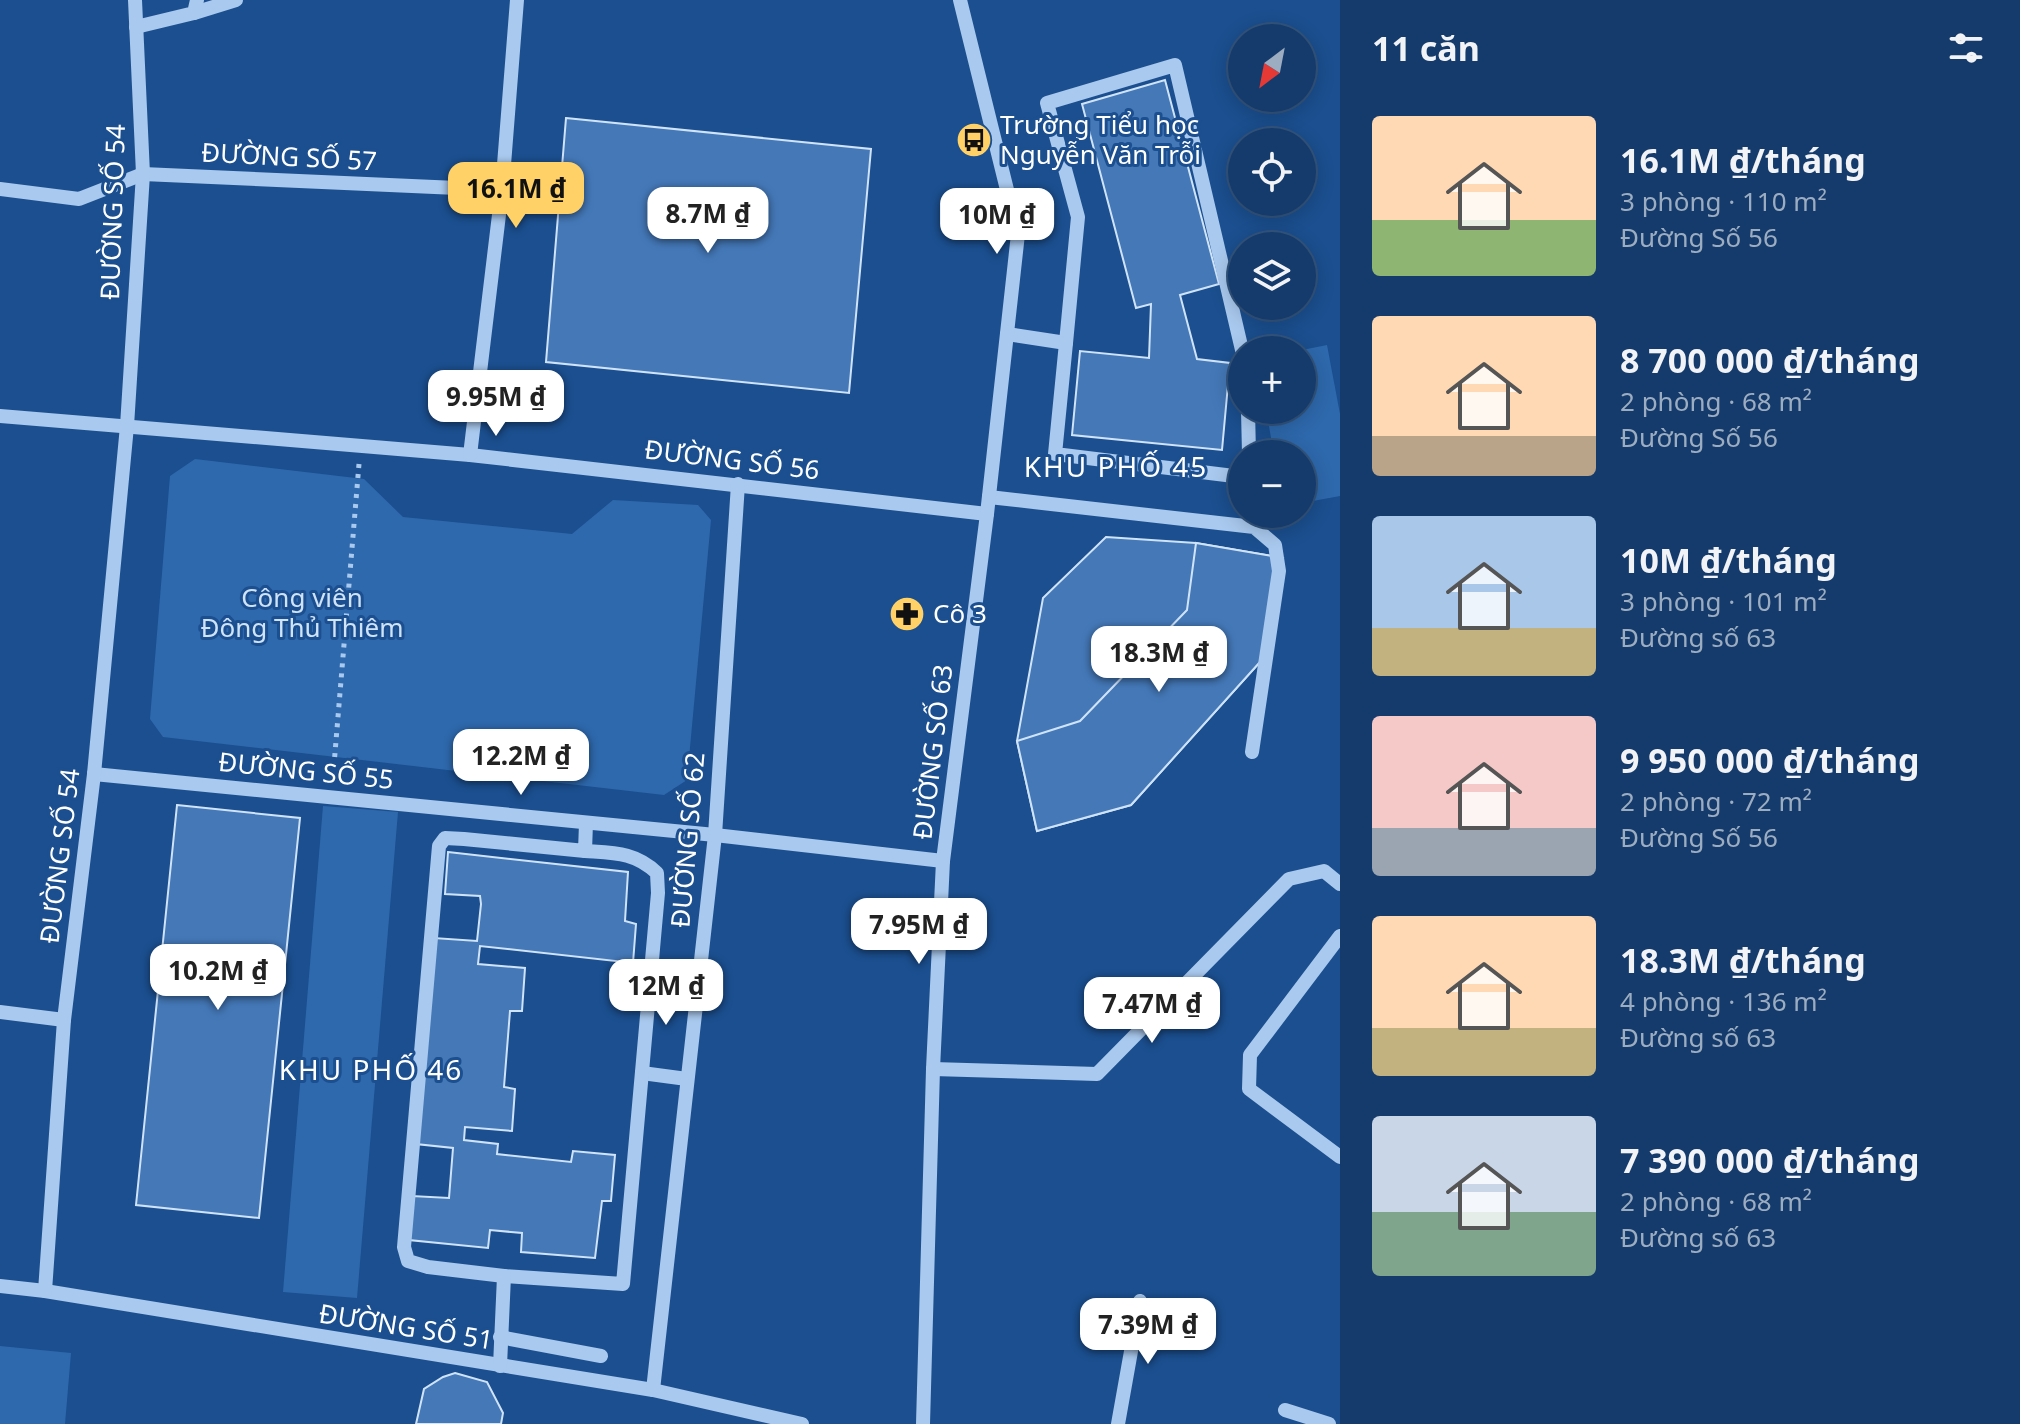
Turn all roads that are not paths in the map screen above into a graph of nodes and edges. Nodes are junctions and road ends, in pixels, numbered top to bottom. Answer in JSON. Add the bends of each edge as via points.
{"nodes":[{"id":1,"x":135,"y":0,"type":"edge"},
{"id":2,"x":236,"y":0,"type":"edge"},
{"id":3,"x":517,"y":0,"type":"edge"},
{"id":4,"x":960,"y":0,"type":"edge"},
{"id":5,"x":195,"y":6,"type":"edge"},
{"id":6,"x":136,"y":27,"type":"junction"},
{"id":7,"x":143,"y":174,"type":"junction"},
{"id":8,"x":0,"y":189,"type":"edge"},
{"id":9,"x":502,"y":190,"type":"junction"},
{"id":10,"x":1007,"y":334,"type":"junction"},
{"id":11,"x":1239,"y":336,"type":"edge"},
{"id":12,"x":1066,"y":343,"type":"junction"},
{"id":13,"x":0,"y":416,"type":"edge"},
{"id":14,"x":127,"y":426,"type":"junction"},
{"id":15,"x":470,"y":455,"type":"junction"},
{"id":16,"x":1228,"y":475,"type":"edge"},
{"id":17,"x":738,"y":484,"type":"junction"},
{"id":18,"x":989,"y":497,"type":"junction"},
{"id":19,"x":987,"y":514,"type":"junction"},
{"id":20,"x":1228,"y":519,"type":"edge"},
{"id":21,"x":1260,"y":528,"type":"edge"},
{"id":22,"x":1252,"y":752,"type":"dead end"},
{"id":23,"x":94,"y":774,"type":"junction"},
{"id":24,"x":586,"y":823,"type":"junction"},
{"id":25,"x":715,"y":835,"type":"junction"},
{"id":26,"x":585,"y":851,"type":"junction"},
{"id":27,"x":943,"y":861,"type":"junction"},
{"id":28,"x":1340,"y":884,"type":"edge"},
{"id":29,"x":1340,"y":936,"type":"edge"},
{"id":30,"x":0,"y":1012,"type":"edge"},
{"id":31,"x":64,"y":1020,"type":"junction"},
{"id":32,"x":933,"y":1069,"type":"junction"},
{"id":33,"x":642,"y":1073,"type":"junction"},
{"id":34,"x":687,"y":1079,"type":"junction"},
{"id":35,"x":1340,"y":1157,"type":"edge"},
{"id":36,"x":504,"y":1276,"type":"junction"},
{"id":37,"x":0,"y":1286,"type":"edge"},
{"id":38,"x":45,"y":1291,"type":"junction"},
{"id":39,"x":1140,"y":1301,"type":"dead end"},
{"id":40,"x":500,"y":1337,"type":"junction"},
{"id":41,"x":601,"y":1356,"type":"dead end"},
{"id":42,"x":500,"y":1366,"type":"junction"},
{"id":43,"x":653,"y":1390,"type":"junction"},
{"id":44,"x":1285,"y":1410,"type":"dead end"},
{"id":45,"x":802,"y":1424,"type":"edge"},
{"id":46,"x":923,"y":1424,"type":"edge"},
{"id":47,"x":1118,"y":1424,"type":"edge"},
{"id":48,"x":1329,"y":1424,"type":"edge"}],
"edges":[{"from":1,"to":6,"type":"street","name":"ĐƯỜNG SỐ 54"},
{"from":2,"to":5,"type":"street"},
{"from":3,"to":9,"type":"street"},
{"from":4,"to":10,"type":"street","name":"ĐƯỜNG SỐ 63","via":[[1018,234]]},
{"from":5,"to":6,"type":"street"},
{"from":6,"to":7,"type":"street","name":"ĐƯỜNG SỐ 54"},
{"from":7,"to":8,"type":"street","name":"ĐƯỜNG SỐ 57","via":[[79,199]]},
{"from":7,"to":9,"type":"street","name":"ĐƯỜNG SỐ 57"},
{"from":7,"to":14,"type":"street","name":"ĐƯỜNG SỐ 54"},
{"from":9,"to":15,"type":"street"},
{"from":10,"to":12,"type":"street"},
{"from":10,"to":18,"type":"street","name":"ĐƯỜNG SỐ 63"},
{"from":11,"to":12,"type":"street","via":[[1175,65],[1047,103],[1078,217]]},
{"from":12,"to":16,"type":"street","via":[[1055,454]]},
{"from":13,"to":14,"type":"street","name":"ĐƯỜNG SỐ 56"},
{"from":14,"to":15,"type":"street","name":"ĐƯỜNG SỐ 56"},
{"from":14,"to":23,"type":"street","name":"ĐƯỜNG SỐ 54"},
{"from":15,"to":17,"type":"street","name":"ĐƯỜNG SỐ 56"},
{"from":17,"to":19,"type":"street","name":"ĐƯỜNG SỐ 56"},
{"from":17,"to":25,"type":"street","name":"ĐƯỜNG SỐ 62"},
{"from":18,"to":19,"type":"street","name":"ĐƯỜNG SỐ 63"},
{"from":18,"to":20,"type":"street"},
{"from":19,"to":27,"type":"street","name":"ĐƯỜNG SỐ 63"},
{"from":21,"to":22,"type":"street","via":[[1275,545],[1279,571]]},
{"from":23,"to":24,"type":"street","name":"ĐƯỜNG SỐ 55"},
{"from":23,"to":31,"type":"street","name":"ĐƯỜNG SỐ 54"},
{"from":24,"to":25,"type":"street","name":"ĐƯỜNG SỐ 55"},
{"from":24,"to":26,"type":"street"},
{"from":25,"to":27,"type":"street","name":"ĐƯỜNG SỐ 55"},
{"from":25,"to":34,"type":"street","name":"ĐƯỜNG SỐ 62"},
{"from":26,"to":33,"type":"street","via":[[643,860],[657,873]]},
{"from":26,"to":36,"type":"street","via":[[445,838],[439,846],[404,1247],[408,1261],[428,1267]]},
{"from":27,"to":32,"type":"street","name":"ĐƯỜNG SỐ 63"},
{"from":28,"to":32,"type":"street","via":[[1324,871],[1289,879],[1097,1074]]},
{"from":29,"to":35,"type":"street","via":[[1250,1055],[1249,1089]]},
{"from":30,"to":31,"type":"street"},
{"from":31,"to":38,"type":"street","name":"ĐƯỜNG SỐ 54"},
{"from":32,"to":46,"type":"street","name":"ĐƯỜNG SỐ 63"},
{"from":33,"to":34,"type":"street"},
{"from":33,"to":36,"type":"street","via":[[623,1284]]},
{"from":34,"to":43,"type":"street","name":"ĐƯỜNG SỐ 62"},
{"from":36,"to":40,"type":"street"},
{"from":37,"to":38,"type":"street","name":"ĐƯỜNG SỐ 51"},
{"from":38,"to":42,"type":"street","name":"ĐƯỜNG SỐ 51"},
{"from":39,"to":47,"type":"street"},
{"from":40,"to":41,"type":"street"},
{"from":40,"to":42,"type":"street"},
{"from":42,"to":43,"type":"street","name":"ĐƯỜNG SỐ 51"},
{"from":43,"to":45,"type":"street","name":"ĐƯỜNG SỐ 51"},
{"from":44,"to":48,"type":"street"}]}
